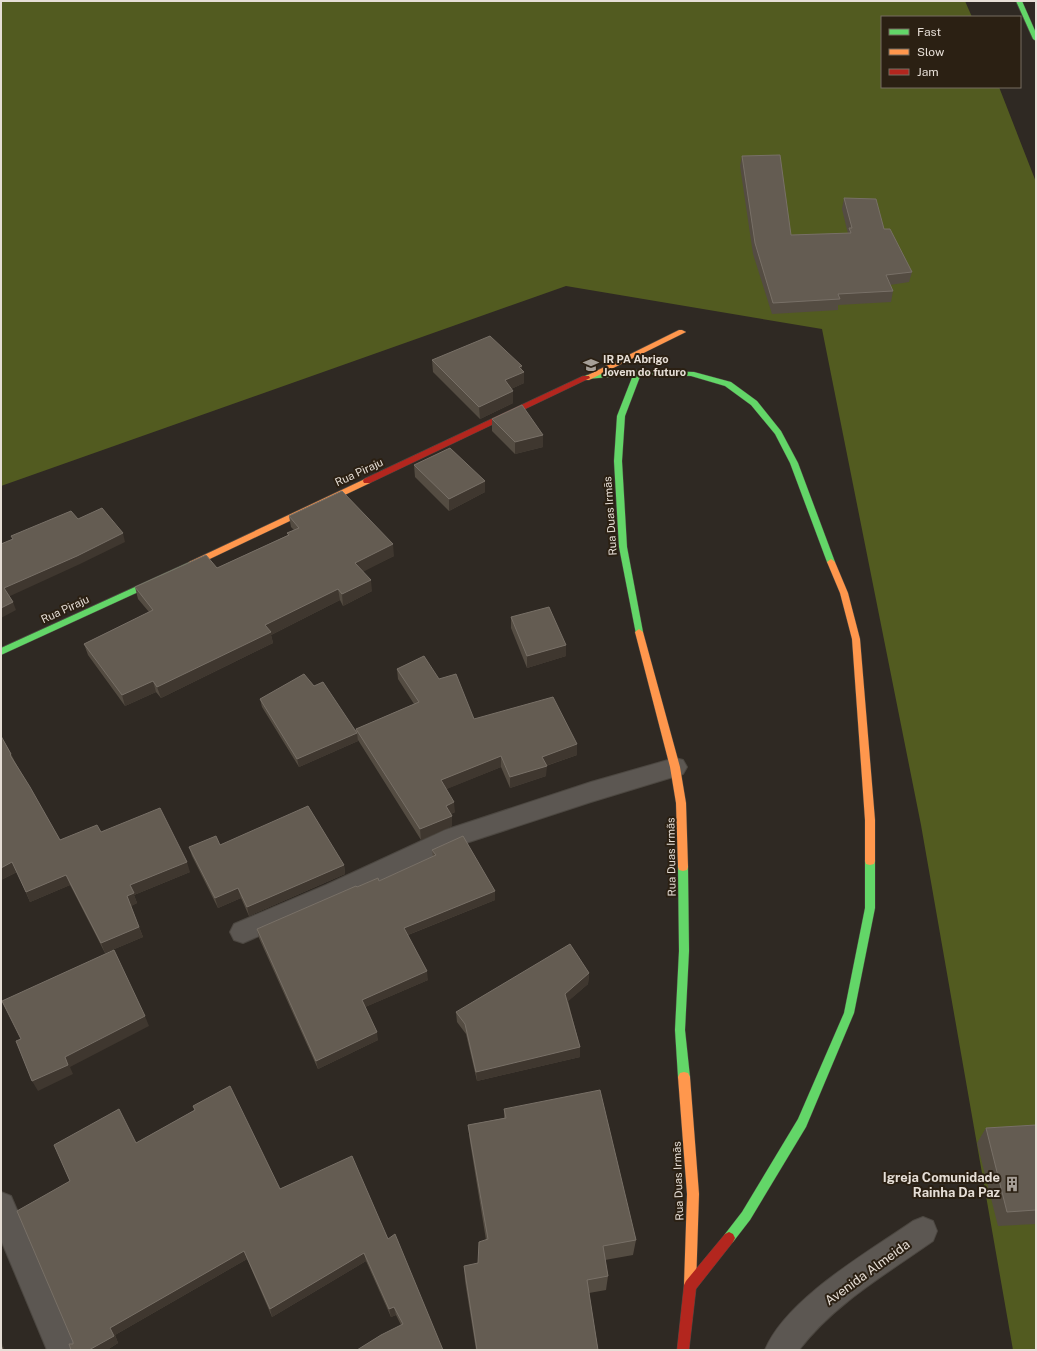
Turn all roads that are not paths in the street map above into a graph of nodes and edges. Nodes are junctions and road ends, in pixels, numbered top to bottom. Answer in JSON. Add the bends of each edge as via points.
{"nodes":[{"id":1,"x":1019,"y":1,"type":"edge"},
{"id":2,"x":1036,"y":39,"type":"edge"},
{"id":3,"x":682,"y":332,"type":"dead end"},
{"id":4,"x":638,"y":372,"type":"junction"},
{"id":5,"x":587,"y":378,"type":"junction"},
{"id":6,"x":1,"y":652,"type":"edge"},
{"id":7,"x":675,"y":767,"type":"junction"},
{"id":8,"x":242,"y":932,"type":"dead end"},
{"id":9,"x":1,"y":1206,"type":"edge"},
{"id":10,"x":923,"y":1231,"type":"dead end"},
{"id":11,"x":690,"y":1286,"type":"junction"},
{"id":12,"x":62,"y":1350,"type":"edge"},
{"id":13,"x":683,"y":1350,"type":"edge"},
{"id":14,"x":780,"y":1350,"type":"edge"}],
"edges":[{"from":1,"to":2,"type":"main road"},
{"from":3,"to":5,"type":"main road","name":"Rua Piraju"},
{"from":4,"to":5,"type":"main road"},
{"from":4,"to":7,"type":"main road","name":"Rua Duas Irmãs","via":[[621,416],[618,461],[623,547],[638,628]]},
{"from":4,"to":11,"type":"main road","via":[[691,374],[728,384],[754,403],[778,433],[794,463],[844,593],[856,639],[870,820],[870,908],[849,1013],[802,1124],[746,1216]]},
{"from":5,"to":6,"type":"main road","name":"Rua Piraju"},
{"from":7,"to":8,"type":"street","via":[[452,836],[335,892]]},
{"from":7,"to":11,"type":"main road","name":"Rua Duas Irmãs","via":[[681,803],[683,840],[684,951],[680,1030],[693,1194]]},
{"from":9,"to":12,"type":"street"},
{"from":10,"to":14,"type":"street","name":"Avenida Almeida","via":[[844,1285],[801,1323]]},
{"from":11,"to":13,"type":"main road","name":"Rua Duas Irmãs"}]}
